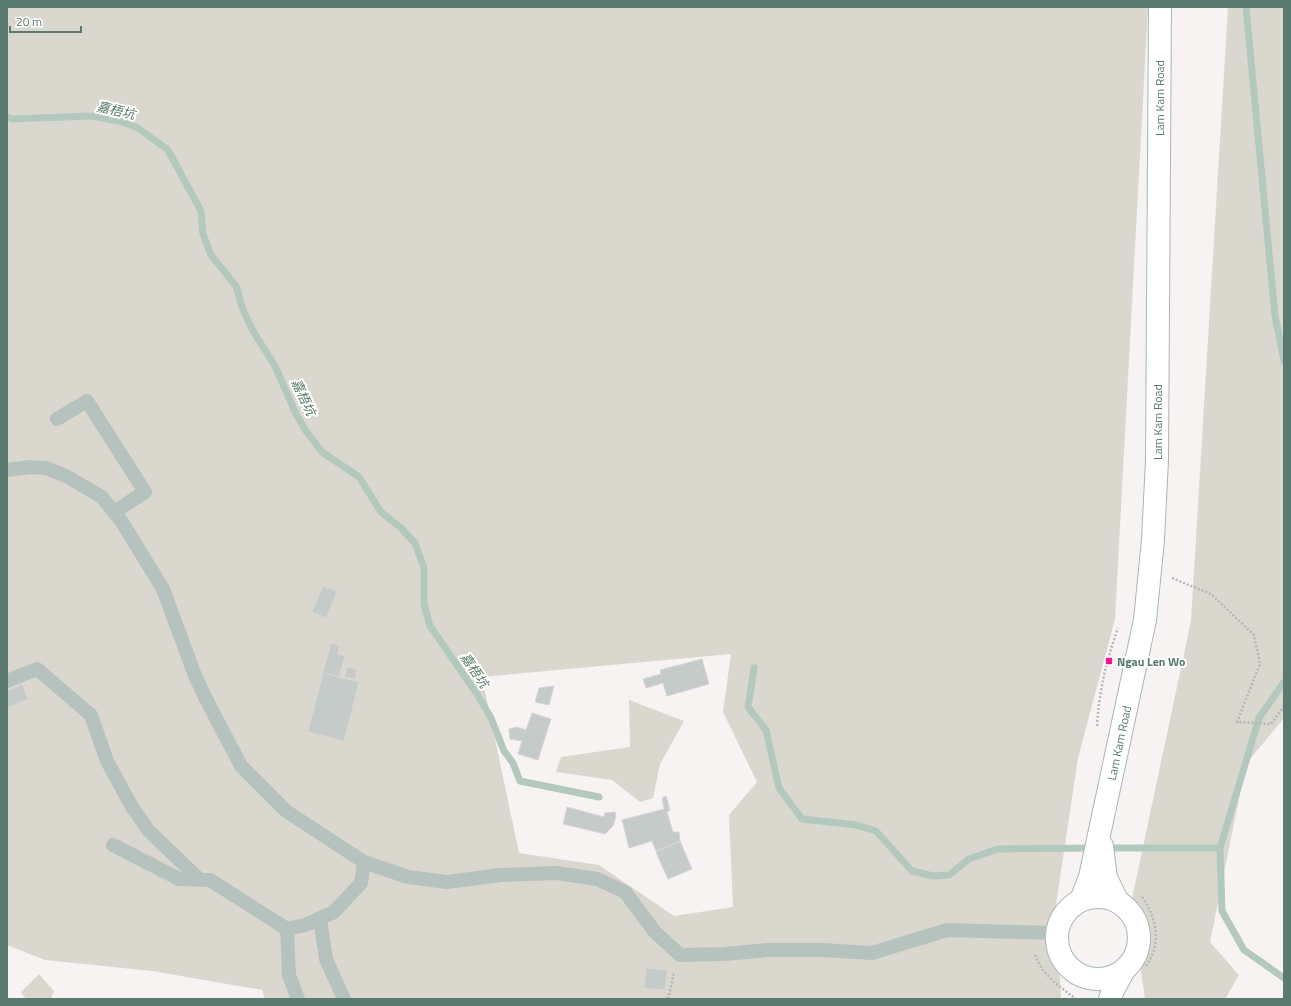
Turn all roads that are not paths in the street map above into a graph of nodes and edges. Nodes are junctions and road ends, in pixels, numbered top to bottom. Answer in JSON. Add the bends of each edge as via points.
{"nodes":[{"id":1,"x":1160,"y":7,"type":"edge"},
{"id":2,"x":56,"y":419,"type":"dead end"},
{"id":3,"x":7,"y":470,"type":"edge"},
{"id":4,"x":114,"y":512,"type":"junction"},
{"id":5,"x":7,"y":681,"type":"edge"},
{"id":6,"x":1100,"y":831,"type":"junction"},
{"id":7,"x":113,"y":845,"type":"dead end"},
{"id":8,"x":364,"y":862,"type":"junction"},
{"id":9,"x":200,"y":880,"type":"junction"},
{"id":10,"x":1081,"y":900,"type":"junction"},
{"id":11,"x":1118,"y":902,"type":"junction"},
{"id":12,"x":320,"y":918,"type":"junction"},
{"id":13,"x":287,"y":929,"type":"junction"},
{"id":14,"x":1056,"y":933,"type":"junction"},
{"id":15,"x":1124,"y":970,"type":"junction"},
{"id":16,"x":1083,"y":977,"type":"junction"},
{"id":17,"x":298,"y":999,"type":"edge"},
{"id":18,"x":344,"y":999,"type":"edge"},
{"id":19,"x":1098,"y":999,"type":"edge"},
{"id":20,"x":1110,"y":999,"type":"edge"}],
"edges":[{"from":1,"to":6,"type":"main road","name":"Lam Kam Road","via":[[1157,460],[1153,540],[1145,620]]},
{"from":2,"to":4,"type":"lane","via":[[87,401],[145,492]]},
{"from":3,"to":4,"type":"lane","via":[[46,468],[66,476],[102,498]]},
{"from":4,"to":8,"type":"lane","via":[[163,589],[199,685],[241,766],[286,811]]},
{"from":5,"to":9,"type":"lane","via":[[37,669],[91,715],[107,760],[132,807],[149,831]]},
{"from":6,"to":10,"type":"main road","name":"Lam Kam Road","via":[[1090,877]]},
{"from":6,"to":11,"type":"main road","name":"Lam Kam Road","via":[[1106,878]]},
{"from":7,"to":9,"type":"lane","via":[[180,879]]},
{"from":8,"to":12,"type":"lane","via":[[361,883],[334,912]]},
{"from":8,"to":14,"type":"lane","via":[[408,877],[447,882],[501,875],[557,873],[597,879],[625,892],[655,932],[680,955],[768,950],[872,953],[948,930]]},
{"from":9,"to":13,"type":"lane","via":[[210,880]]},
{"from":10,"to":11,"type":"main road","name":"Lam Kam Road","via":[[1095,897]]},
{"from":10,"to":14,"type":"main road","name":"Lam Kam Road","via":[[1069,908],[1061,919]]},
{"from":11,"to":15,"type":"main road","name":"Lam Kam Road","via":[[1132,914],[1138,927],[1136,955]]},
{"from":12,"to":13,"type":"lane"},
{"from":12,"to":18,"type":"lane","via":[[326,959]]},
{"from":13,"to":17,"type":"lane","via":[[288,975]]},
{"from":14,"to":16,"type":"main road","name":"Lam Kam Road","via":[[1061,958],[1068,968]]},
{"from":15,"to":16,"type":"main road","name":"Lam Kam Road","via":[[1117,976],[1103,980]]},
{"from":15,"to":20,"type":"main road","name":"Lam Kam Road"},
{"from":16,"to":19,"type":"main road","name":"Lam Kam Road"}]}
